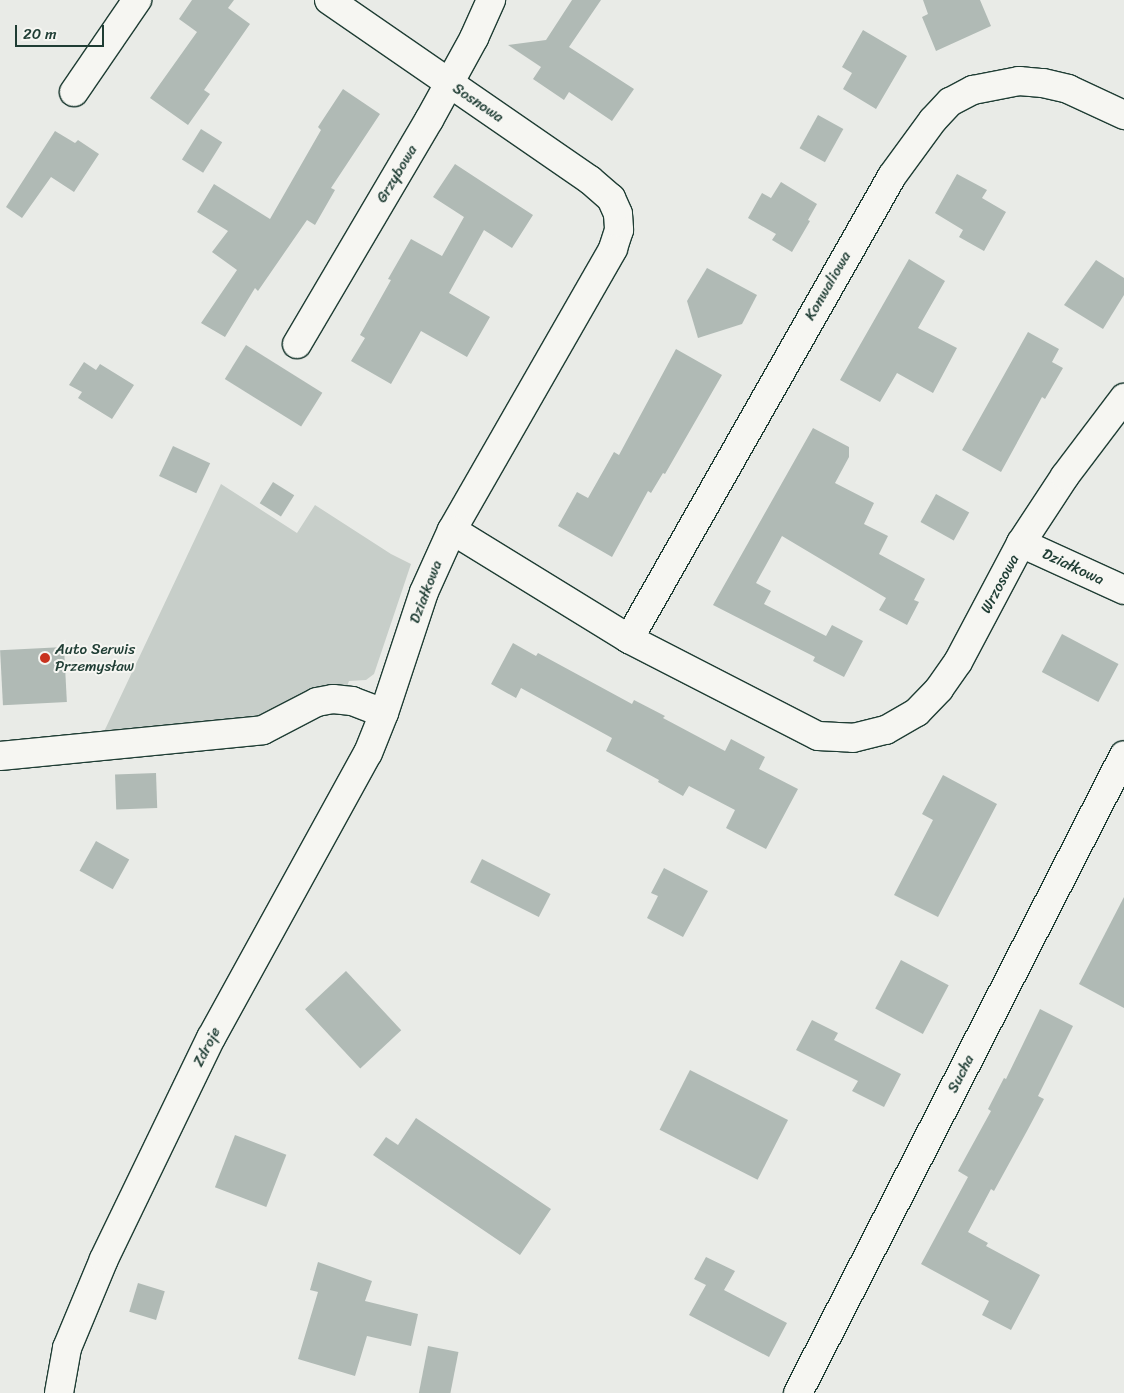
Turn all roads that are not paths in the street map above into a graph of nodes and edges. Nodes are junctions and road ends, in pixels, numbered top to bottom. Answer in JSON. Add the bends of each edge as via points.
{"nodes":[{"id":1,"x":137,"y":0,"type":"edge"},
{"id":2,"x":329,"y":0,"type":"edge"},
{"id":3,"x":491,"y":0,"type":"edge"},
{"id":4,"x":448,"y":83,"type":"junction"},
{"id":5,"x":74,"y":92,"type":"dead end"},
{"id":6,"x":1124,"y":115,"type":"edge"},
{"id":7,"x":618,"y":214,"type":"joint"},
{"id":8,"x":297,"y":344,"type":"dead end"},
{"id":9,"x":1124,"y":398,"type":"edge"},
{"id":10,"x":452,"y":530,"type":"junction"},
{"id":11,"x":1022,"y":543,"type":"junction"},
{"id":12,"x":1124,"y":590,"type":"edge"},
{"id":13,"x":629,"y":639,"type":"junction"},
{"id":14,"x":384,"y":713,"type":"junction"},
{"id":15,"x":1124,"y":755,"type":"edge"},
{"id":16,"x":0,"y":756,"type":"edge"},
{"id":17,"x":58,"y":1393,"type":"edge"},
{"id":18,"x":798,"y":1393,"type":"edge"}],
"edges":[{"from":1,"to":5,"type":"street"},
{"from":2,"to":4,"type":"street","name":"Sosnowa"},
{"from":3,"to":4,"type":"street","name":"Grzybowa"},
{"from":4,"to":7,"type":"street","name":"Sosnowa","via":[[590,180],[611,198]]},
{"from":4,"to":8,"type":"street","name":"Grzybowa","via":[[430,120]]},
{"from":6,"to":13,"type":"street","name":"Konwaliowa","via":[[1068,89],[1019,81],[974,90],[950,102],[910,148],[887,185]]},
{"from":7,"to":10,"type":"street","name":"Działkowa","via":[[619,230],[613,249]]},
{"from":9,"to":11,"type":"street","name":"Wrzosowa","via":[[1065,476]]},
{"from":10,"to":13,"type":"street"},
{"from":10,"to":14,"type":"street","name":"Działkowa","via":[[424,592]]},
{"from":11,"to":12,"type":"street","name":"Działkowa"},
{"from":11,"to":13,"type":"street","name":"Wrzosowa","via":[[958,662],[939,689],[917,712],[886,730],[853,738],[818,736]]},
{"from":14,"to":16,"type":"street","via":[[352,701],[333,699],[316,702],[263,730]]},
{"from":14,"to":17,"type":"street","name":"Zdroje","via":[[344,799],[211,1038],[104,1259],[67,1348]]},
{"from":15,"to":18,"type":"street","name":"Sucha"}]}
